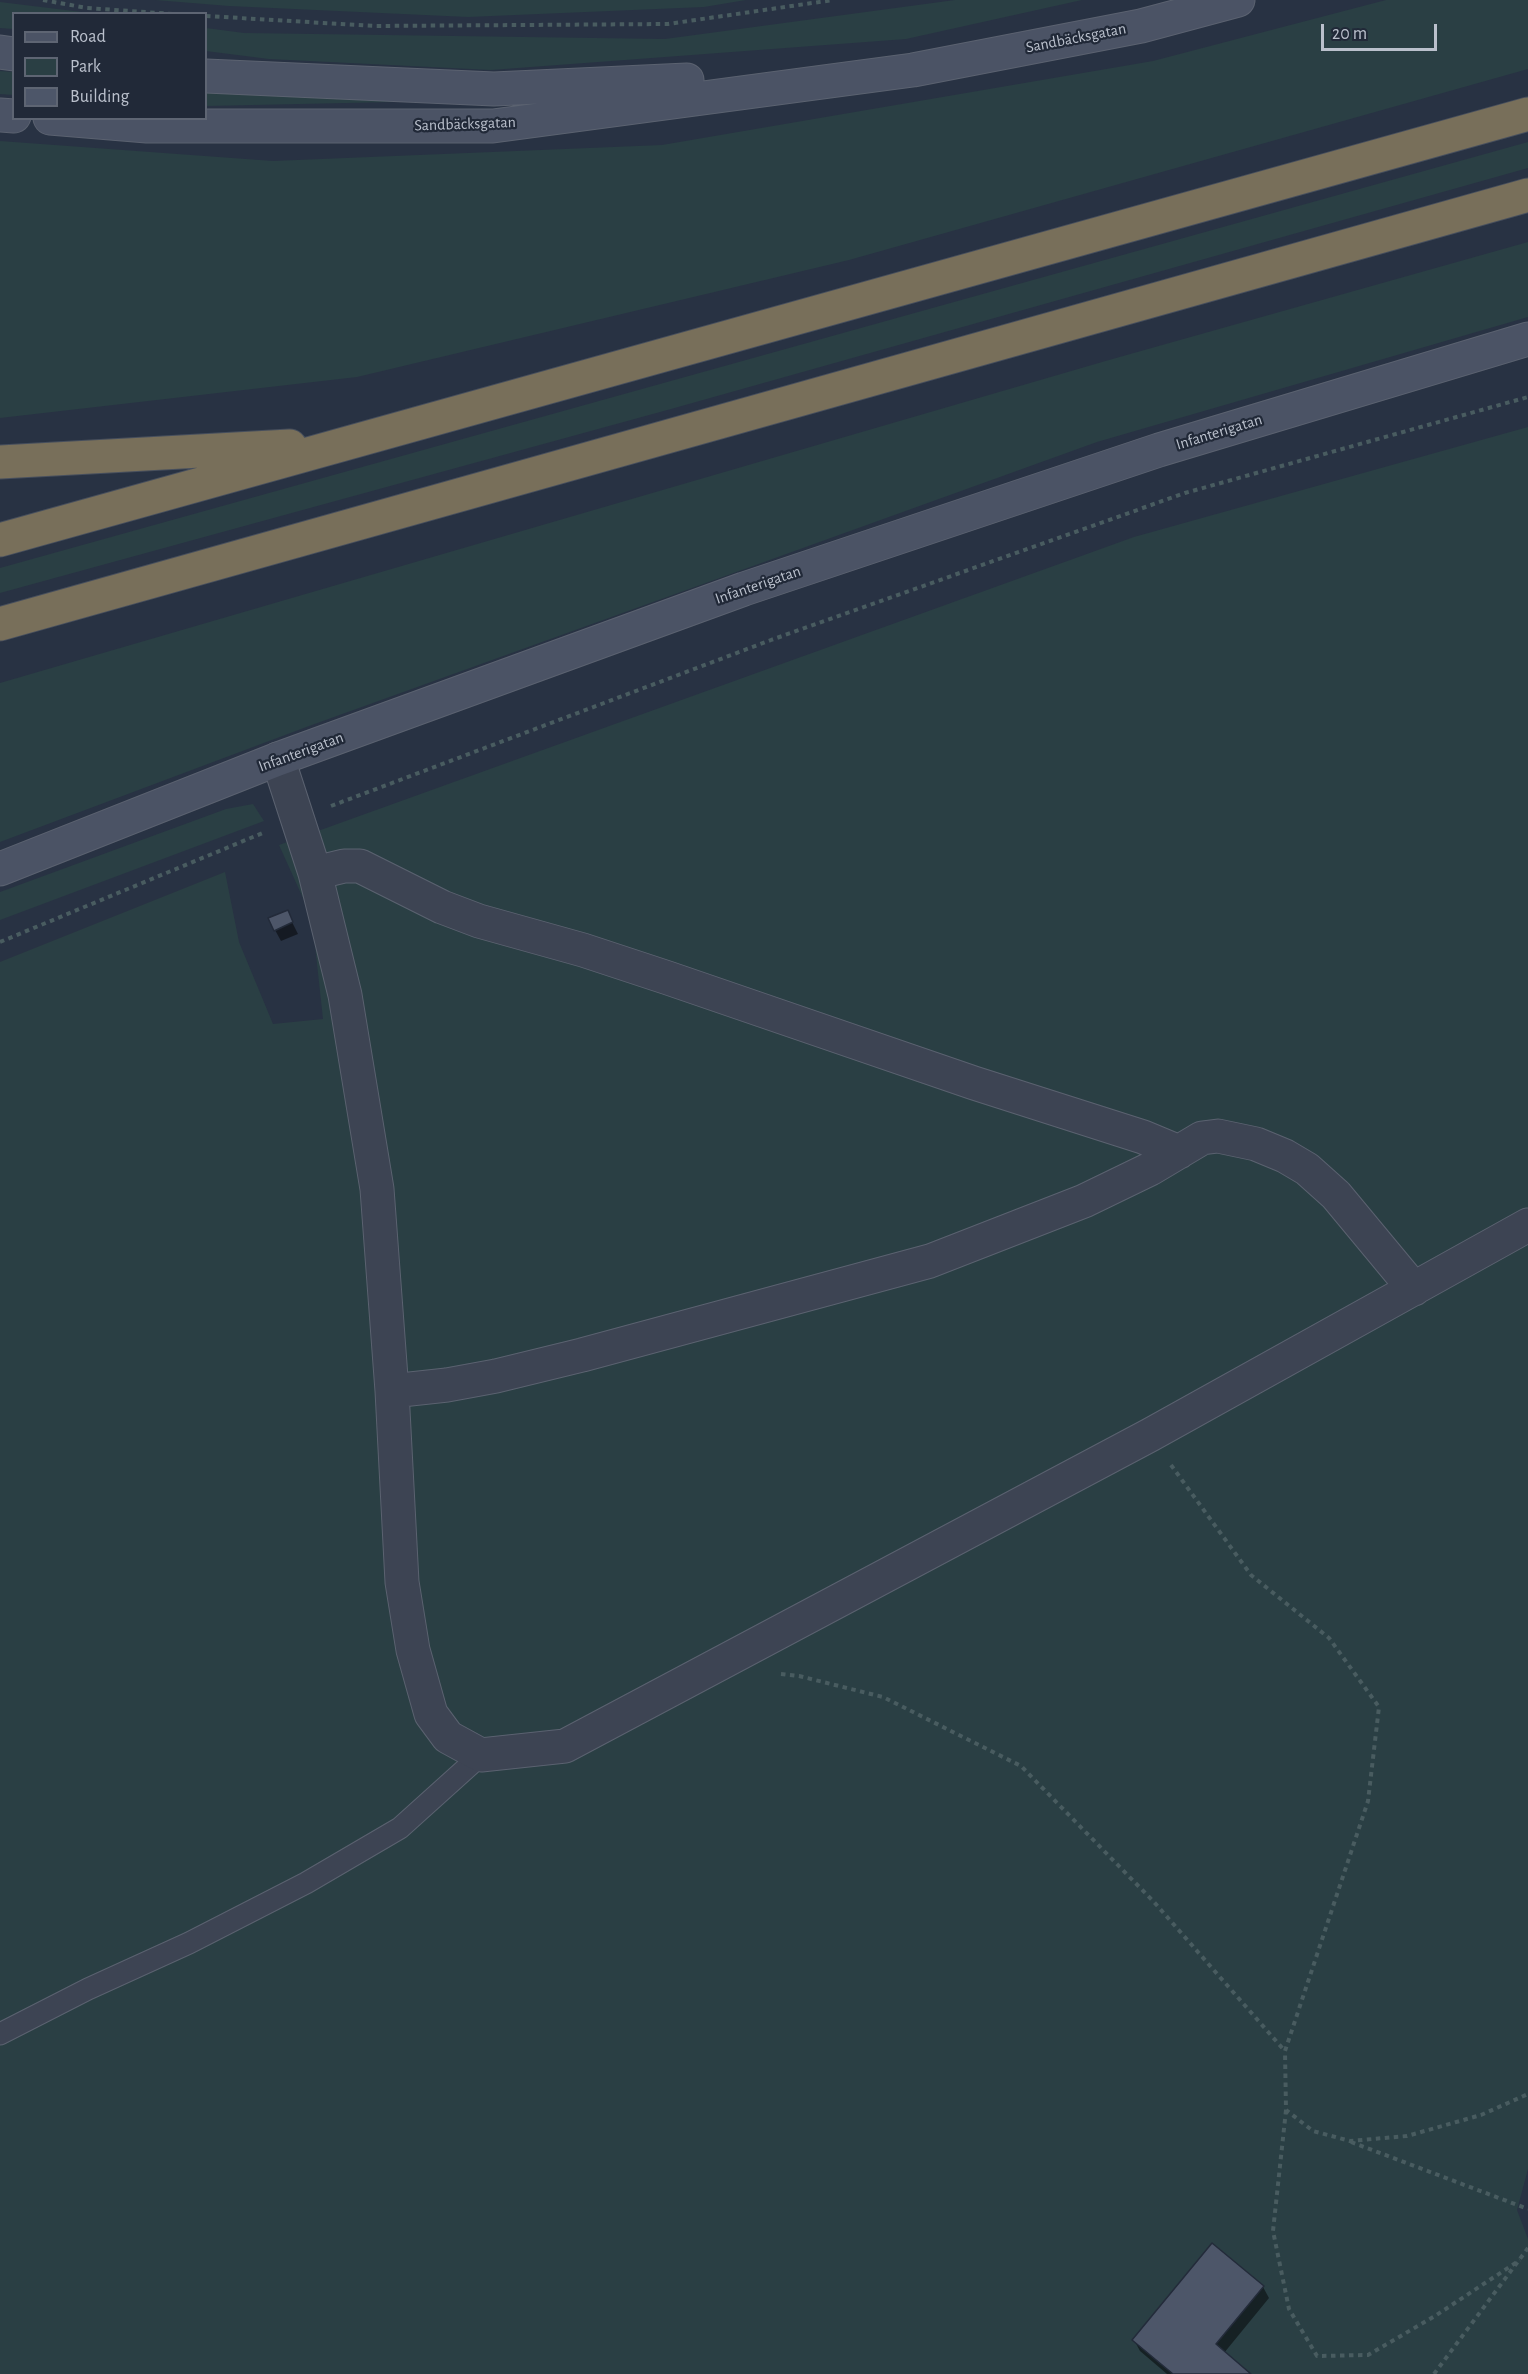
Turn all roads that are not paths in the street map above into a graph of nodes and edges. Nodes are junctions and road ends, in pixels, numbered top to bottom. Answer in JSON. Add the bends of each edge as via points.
{"nodes":[{"id":1,"x":1238,"y":0,"type":"edge"},
{"id":2,"x":913,"y":70,"type":"junction"},
{"id":3,"x":207,"y":76,"type":"edge"},
{"id":4,"x":1528,"y":114,"type":"edge"},
{"id":5,"x":74,"y":120,"type":"edge"},
{"id":6,"x":1528,"y":195,"type":"edge"},
{"id":7,"x":1528,"y":339,"type":"edge"},
{"id":8,"x":355,"y":443,"type":"junction"},
{"id":9,"x":0,"y":462,"type":"edge"},
{"id":10,"x":0,"y":540,"type":"edge"},
{"id":11,"x":0,"y":624,"type":"edge"},
{"id":12,"x":278,"y":759,"type":"junction"},
{"id":13,"x":0,"y":869,"type":"edge"},
{"id":14,"x":315,"y":873,"type":"junction"},
{"id":15,"x":1179,"y":1152,"type":"junction"},
{"id":16,"x":1528,"y":1225,"type":"edge"},
{"id":17,"x":1414,"y":1289,"type":"junction"},
{"id":18,"x":392,"y":1391,"type":"junction"},
{"id":19,"x":481,"y":1755,"type":"junction"},
{"id":20,"x":0,"y":2034,"type":"edge"}],
"edges":[{"from":1,"to":2,"type":"street","name":"Sandbäcksgatan","via":[[1141,26]]},
{"from":2,"to":3,"type":"street","name":"Sandbäcksgatan","via":[[494,90]]},
{"from":2,"to":5,"type":"street","name":"Sandbäcksgatan","via":[[493,126],[147,126]]},
{"from":4,"to":8,"type":"highway"},
{"from":6,"to":11,"type":"highway"},
{"from":7,"to":12,"type":"street","name":"Infanterigatan","via":[[1147,453],[744,589]]},
{"from":8,"to":9,"type":"highway"},
{"from":8,"to":10,"type":"highway"},
{"from":12,"to":13,"type":"street","name":"Infanterigatan"},
{"from":12,"to":14,"type":"street"},
{"from":14,"to":15,"type":"street","via":[[360,866],[442,908],[479,921],[583,950]]},
{"from":14,"to":18,"type":"street","via":[[345,995],[378,1189]]},
{"from":15,"to":17,"type":"street","via":[[1202,1138],[1218,1136],[1256,1144],[1285,1156],[1307,1169],[1336,1195]]},
{"from":15,"to":18,"type":"street","via":[[1084,1201],[930,1261],[496,1376]]},
{"from":16,"to":17,"type":"street"},
{"from":17,"to":19,"type":"street","via":[[1150,1435],[565,1746]]},
{"from":18,"to":19,"type":"street","via":[[402,1582],[413,1650],[431,1714],[448,1737]]},
{"from":19,"to":20,"type":"lane","via":[[400,1828],[200,1938]]}]}
